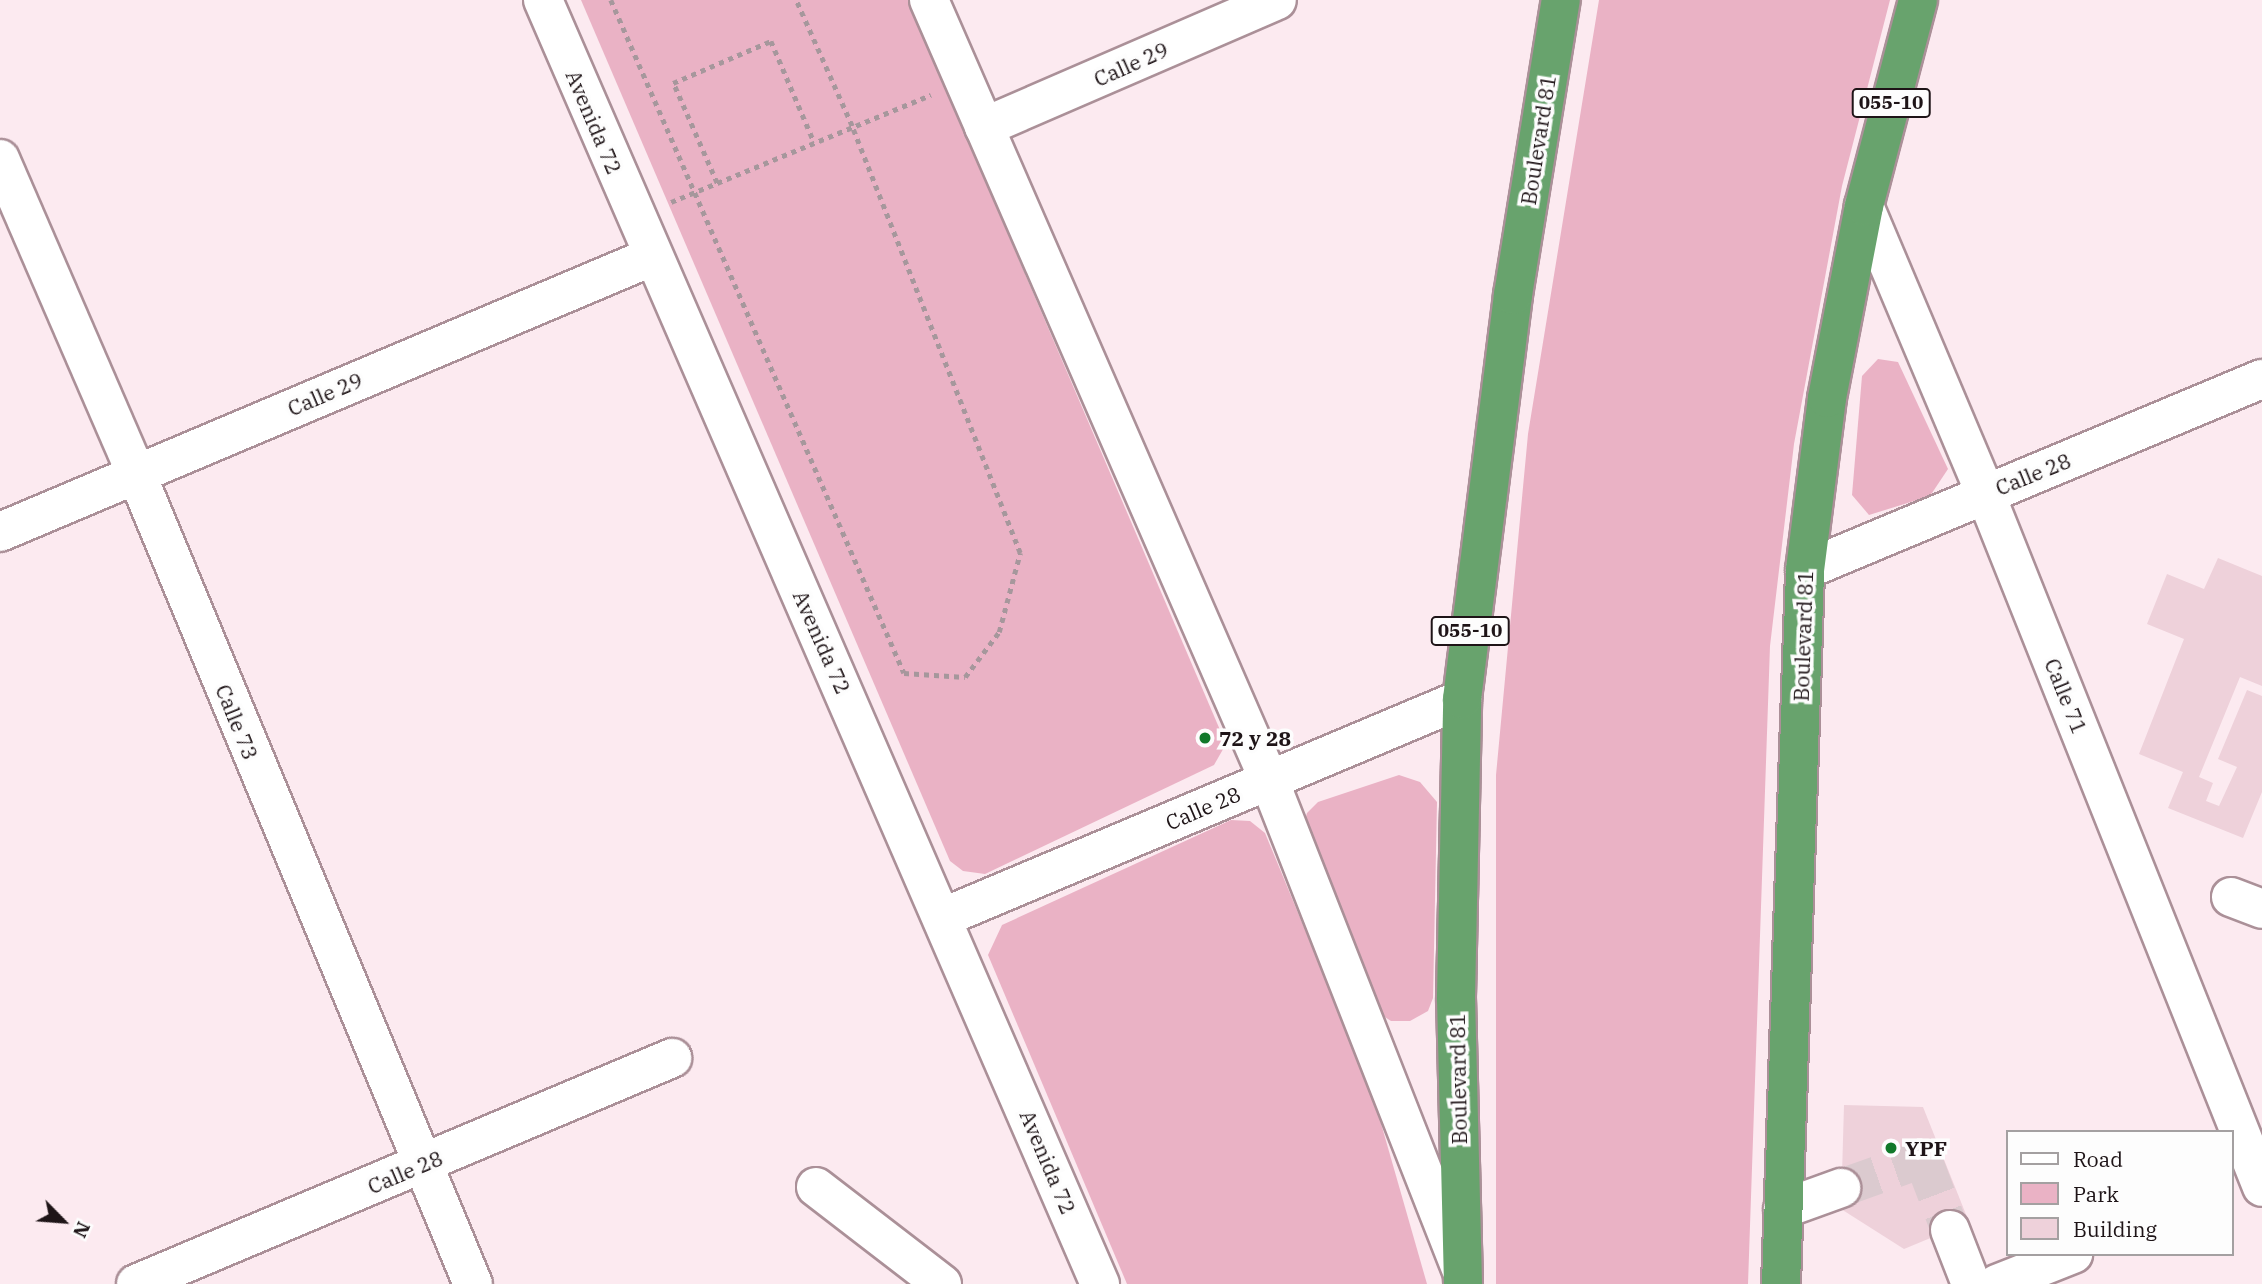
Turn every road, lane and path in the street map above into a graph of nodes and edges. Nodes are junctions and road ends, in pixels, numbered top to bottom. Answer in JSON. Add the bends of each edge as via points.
{"nodes":[{"id":1,"x":543,"y":0,"type":"edge"},
{"id":2,"x":611,"y":0,"type":"edge"},
{"id":3,"x":796,"y":0,"type":"edge"},
{"id":4,"x":929,"y":0,"type":"edge"},
{"id":5,"x":1277,"y":0,"type":"edge"},
{"id":6,"x":1561,"y":0,"type":"edge"},
{"id":7,"x":1919,"y":0,"type":"edge"},
{"id":8,"x":964,"y":81,"type":"junction"},
{"id":9,"x":852,"y":126,"type":"junction"},
{"id":10,"x":984,"y":127,"type":"junction"},
{"id":11,"x":814,"y":142,"type":"junction"},
{"id":12,"x":0,"y":159,"type":"edge"},
{"id":13,"x":717,"y":183,"type":"junction"},
{"id":14,"x":695,"y":192,"type":"junction"},
{"id":15,"x":1864,"y":206,"type":"junction"},
{"id":16,"x":634,"y":218,"type":"junction"},
{"id":17,"x":651,"y":257,"type":"junction"},
{"id":18,"x":2262,"y":379,"type":"edge"},
{"id":19,"x":136,"y":473,"type":"junction"},
{"id":20,"x":1985,"y":494,"type":"junction"},
{"id":21,"x":0,"y":532,"type":"edge"},
{"id":22,"x":1805,"y":570,"type":"junction"},
{"id":23,"x":1462,"y":699,"type":"junction"},
{"id":24,"x":1269,"y":780,"type":"junction"},
{"id":25,"x":944,"y":918,"type":"junction"},
{"id":26,"x":672,"y":1058,"type":"dead end"},
{"id":27,"x":2233,"y":1130,"type":"edge"},
{"id":28,"x":2234,"y":1134,"type":"edge"},
{"id":29,"x":423,"y":1165,"type":"junction"},
{"id":30,"x":2254,"y":1185,"type":"edge"},
{"id":31,"x":817,"y":1187,"type":"dead end"},
{"id":32,"x":1841,"y":1188,"type":"tunnel mouth"},
{"id":33,"x":1783,"y":1209,"type":"junction"},
{"id":34,"x":1950,"y":1230,"type":"tunnel mouth"},
{"id":35,"x":2068,"y":1256,"type":"edge"},
{"id":36,"x":1462,"y":1276,"type":"edge"},
{"id":37,"x":136,"y":1284,"type":"edge"},
{"id":38,"x":473,"y":1284,"type":"edge"},
{"id":39,"x":942,"y":1284,"type":"edge"},
{"id":40,"x":1100,"y":1284,"type":"edge"},
{"id":41,"x":1781,"y":1284,"type":"edge"},
{"id":42,"x":1971,"y":1284,"type":"edge"},
{"id":43,"x":1997,"y":1284,"type":"edge"}],
"edges":[{"from":1,"to":16,"type":"street","name":"Avenida 72"},
{"from":2,"to":14,"type":"path"},
{"from":3,"to":9,"type":"path"},
{"from":4,"to":8,"type":"street"},
{"from":5,"to":10,"type":"street","name":"Calle 29"},
{"from":6,"to":23,"type":"highway","name":"Boulevard 81","number":"055-10","via":[[1513,295]]},
{"from":7,"to":15,"type":"highway","name":"Boulevard 81","number":"055-10"},
{"from":8,"to":9,"type":"path"},
{"from":8,"to":10,"type":"street"},
{"from":9,"to":11,"type":"path"},
{"from":9,"to":14,"type":"path","via":[[1020,553],[999,632],[965,677],[904,673]]},
{"from":10,"to":24,"type":"street"},
{"from":11,"to":13,"type":"path"},
{"from":11,"to":13,"type":"path","via":[[771,41],[673,83]]},
{"from":12,"to":19,"type":"street","name":"Calle 73"},
{"from":13,"to":14,"type":"path"},
{"from":14,"to":16,"type":"path"},
{"from":15,"to":20,"type":"street","name":"Calle 71"},
{"from":15,"to":22,"type":"highway","name":"Boulevard 81","number":"055-10","via":[[1827,398]]},
{"from":16,"to":17,"type":"street","name":"Avenida 72"},
{"from":17,"to":19,"type":"street","name":"Calle 29"},
{"from":17,"to":25,"type":"street","name":"Avenida 72"},
{"from":18,"to":20,"type":"street","name":"Calle 28"},
{"from":19,"to":21,"type":"street","name":"Calle 29"},
{"from":19,"to":29,"type":"street","name":"Calle 73"},
{"from":20,"to":22,"type":"street","name":"Calle 28"},
{"from":20,"to":27,"type":"street","name":"Calle 71"},
{"from":22,"to":33,"type":"highway","name":"Boulevard 81","number":"055-10"},
{"from":23,"to":24,"type":"street","name":"Calle 28"},
{"from":23,"to":36,"type":"highway","name":"Boulevard 81","number":"055-10","via":[[1456,997]]},
{"from":24,"to":25,"type":"street","name":"Calle 28"},
{"from":24,"to":36,"type":"street"},
{"from":25,"to":40,"type":"street","name":"Avenida 72"},
{"from":26,"to":29,"type":"street","name":"Calle 28"},
{"from":28,"to":30,"type":"street","name":"Calle 71"},
{"from":29,"to":37,"type":"street","name":"Calle 28"},
{"from":29,"to":38,"type":"street","name":"Calle 73"},
{"from":31,"to":39,"type":"street"},
{"from":32,"to":33,"type":"street"},
{"from":33,"to":41,"type":"highway","name":"Boulevard 81","number":"055-10"},
{"from":34,"to":42,"type":"street"},
{"from":35,"to":43,"type":"street"}]}
